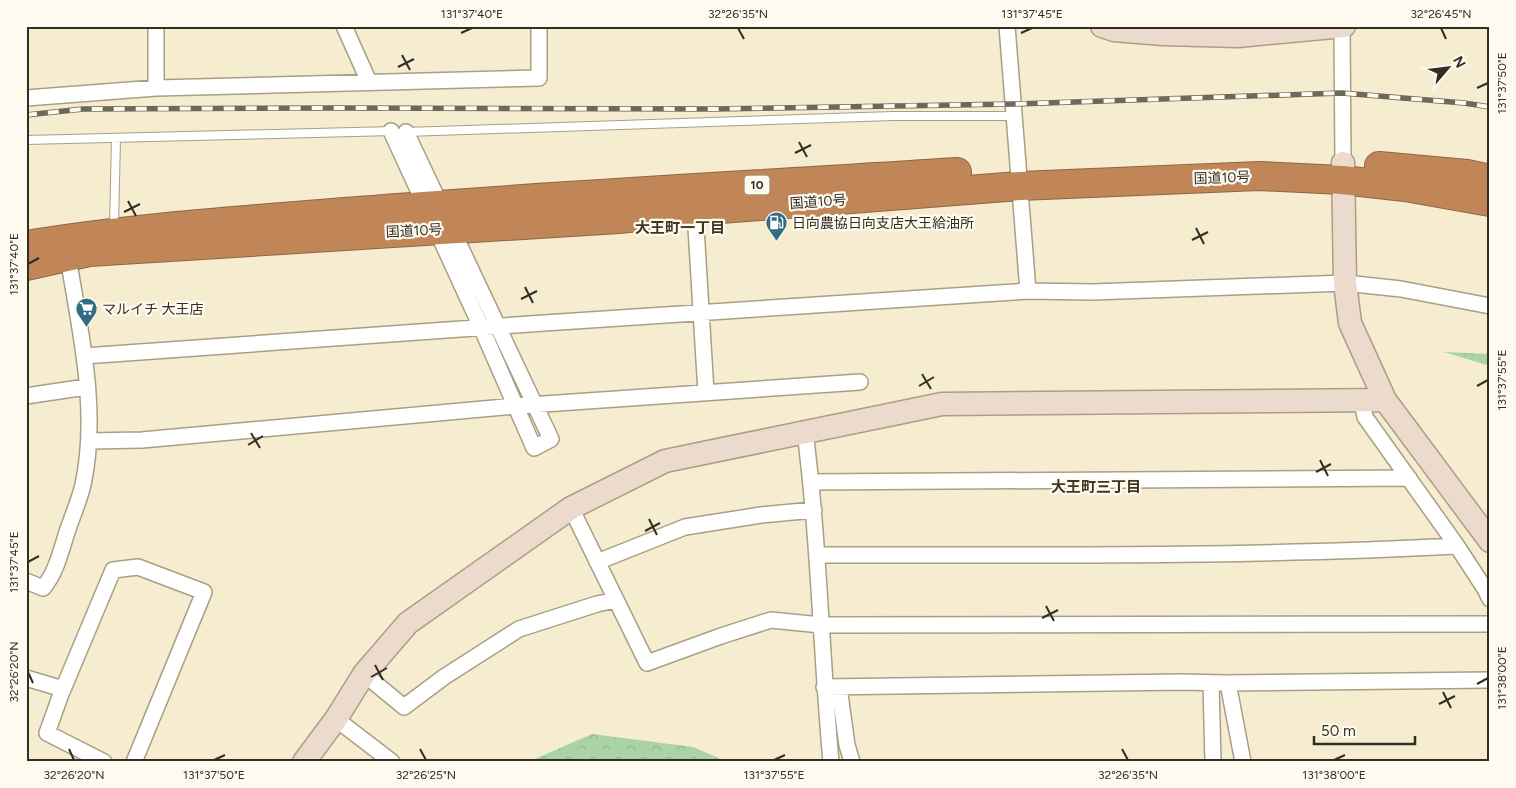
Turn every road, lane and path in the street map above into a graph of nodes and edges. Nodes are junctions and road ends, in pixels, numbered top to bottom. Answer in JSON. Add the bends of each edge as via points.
{"nodes":[{"id":1,"x":156,"y":26,"type":"edge"},
{"id":2,"x":344,"y":26,"type":"edge"},
{"id":3,"x":538,"y":26,"type":"edge"},
{"id":4,"x":1007,"y":26,"type":"edge"},
{"id":5,"x":1102,"y":26,"type":"edge"},
{"id":6,"x":1342,"y":26,"type":"edge"},
{"id":7,"x":369,"y":82,"type":"junction"},
{"id":8,"x":156,"y":88,"type":"junction"},
{"id":9,"x":26,"y":98,"type":"edge"},
{"id":10,"x":1014,"y":116,"type":"junction"},
{"id":11,"x":398,"y":131,"type":"junction"},
{"id":12,"x":116,"y":138,"type":"junction"},
{"id":13,"x":26,"y":140,"type":"edge"},
{"id":14,"x":1342,"y":171,"type":"junction"},
{"id":15,"x":1020,"y":178,"type":"junction"},
{"id":16,"x":1490,"y":179,"type":"edge"},
{"id":17,"x":1490,"y":202,"type":"edge"},
{"id":18,"x":695,"y":211,"type":"junction"},
{"id":19,"x":438,"y":217,"type":"junction"},
{"id":20,"x":114,"y":232,"type":"junction"},
{"id":21,"x":26,"y":245,"type":"edge"},
{"id":22,"x":68,"y":257,"type":"junction"},
{"id":23,"x":26,"y":266,"type":"edge"},
{"id":24,"x":1345,"y":283,"type":"junction"},
{"id":25,"x":1028,"y":291,"type":"junction"},
{"id":26,"x":1490,"y":306,"type":"edge"},
{"id":27,"x":701,"y":313,"type":"junction"},
{"id":28,"x":498,"y":326,"type":"junction"},
{"id":29,"x":481,"y":327,"type":"junction"},
{"id":30,"x":84,"y":356,"type":"junction"},
{"id":31,"x":860,"y":382,"type":"dead end"},
{"id":32,"x":86,"y":387,"type":"junction"},
{"id":33,"x":706,"y":392,"type":"junction"},
{"id":34,"x":26,"y":396,"type":"edge"},
{"id":35,"x":1375,"y":400,"type":"junction"},
{"id":36,"x":534,"y":404,"type":"junction"},
{"id":37,"x":515,"y":406,"type":"junction"},
{"id":38,"x":805,"y":432,"type":"junction"},
{"id":39,"x":89,"y":442,"type":"junction"},
{"id":40,"x":1409,"y":478,"type":"junction"},
{"id":41,"x":812,"y":482,"type":"junction"},
{"id":42,"x":571,"y":508,"type":"junction"},
{"id":43,"x":814,"y":510,"type":"junction"},
{"id":44,"x":1490,"y":542,"type":"edge"},
{"id":45,"x":1457,"y":546,"type":"junction"},
{"id":46,"x":817,"y":555,"type":"junction"},
{"id":47,"x":597,"y":562,"type":"junction"},
{"id":48,"x":26,"y":581,"type":"edge"},
{"id":49,"x":1490,"y":599,"type":"edge"},
{"id":50,"x":616,"y":600,"type":"junction"},
{"id":51,"x":1490,"y":624,"type":"edge"},
{"id":52,"x":821,"y":625,"type":"junction"},
{"id":53,"x":364,"y":674,"type":"junction"},
{"id":54,"x":26,"y":678,"type":"edge"},
{"id":55,"x":1490,"y":680,"type":"edge"},
{"id":56,"x":1211,"y":683,"type":"junction"},
{"id":57,"x":1228,"y":683,"type":"junction"},
{"id":58,"x":832,"y":687,"type":"junction"},
{"id":59,"x":63,"y":689,"type":"junction"},
{"id":60,"x":336,"y":719,"type":"junction"},
{"id":61,"x":104,"y":762,"type":"edge"},
{"id":62,"x":134,"y":762,"type":"edge"},
{"id":63,"x":304,"y":762,"type":"edge"},
{"id":64,"x":392,"y":762,"type":"edge"},
{"id":65,"x":831,"y":762,"type":"edge"},
{"id":66,"x":852,"y":762,"type":"edge"},
{"id":67,"x":1213,"y":762,"type":"edge"},
{"id":68,"x":1242,"y":762,"type":"edge"}],
"edges":[{"from":1,"to":8,"type":"street"},
{"from":2,"to":7,"type":"street"},
{"from":3,"to":7,"type":"street","via":[[539,78]]},
{"from":4,"to":10,"type":"street"},
{"from":5,"to":6,"type":"street","via":[[1163,34],[1238,36]]},
{"from":6,"to":14,"type":"street"},
{"from":7,"to":8,"type":"street"},
{"from":8,"to":9,"type":"street"},
{"from":10,"to":11,"type":"lane","via":[[894,116]]},
{"from":10,"to":15,"type":"street"},
{"from":11,"to":12,"type":"lane"},
{"from":11,"to":19,"type":"street"},
{"from":12,"to":13,"type":"lane"},
{"from":12,"to":20,"type":"lane"},
{"from":14,"to":15,"type":"highway","name":"国道10号","number":"10"},
{"from":14,"to":16,"type":"highway","name":"国道10号","number":"10","via":[[1467,174]]},
{"from":14,"to":17,"type":"highway","name":"国道10号","number":"10","via":[[1405,187]]},
{"from":14,"to":24,"type":"street"},
{"from":15,"to":18,"type":"highway","name":"国道10号","number":"10"},
{"from":15,"to":19,"type":"highway","name":"国道10号","number":"10"},
{"from":15,"to":25,"type":"street"},
{"from":18,"to":19,"type":"highway","name":"国道10号","number":"10","via":[[618,219]]},
{"from":18,"to":27,"type":"street"},
{"from":19,"to":20,"type":"highway","name":"国道10号","number":"10"},
{"from":19,"to":22,"type":"highway","name":"国道10号","number":"10","via":[[89,252]]},
{"from":19,"to":28,"type":"street"},
{"from":19,"to":29,"type":"street"},
{"from":20,"to":21,"type":"highway","name":"国道10号","number":"10"},
{"from":22,"to":23,"type":"highway","name":"国道10号","number":"10"},
{"from":22,"to":30,"type":"street"},
{"from":24,"to":25,"type":"street","via":[[1093,292]]},
{"from":24,"to":26,"type":"street","via":[[1401,289]]},
{"from":24,"to":35,"type":"street","via":[[1350,323]]},
{"from":25,"to":27,"type":"street"},
{"from":27,"to":28,"type":"street"},
{"from":27,"to":33,"type":"street"},
{"from":28,"to":29,"type":"street"},
{"from":28,"to":36,"type":"street"},
{"from":29,"to":30,"type":"street"},
{"from":29,"to":37,"type":"street"},
{"from":30,"to":32,"type":"street"},
{"from":31,"to":33,"type":"street"},
{"from":32,"to":34,"type":"street"},
{"from":32,"to":39,"type":"street"},
{"from":33,"to":36,"type":"street"},
{"from":35,"to":38,"type":"street","via":[[942,404]]},
{"from":35,"to":40,"type":"street","via":[[1363,407],[1365,417]]},
{"from":35,"to":44,"type":"street"},
{"from":36,"to":37,"type":"street"},
{"from":36,"to":37,"type":"street","via":[[551,439],[534,448]]},
{"from":37,"to":39,"type":"street"},
{"from":38,"to":41,"type":"street"},
{"from":38,"to":42,"type":"street","via":[[665,461]]},
{"from":39,"to":48,"type":"street","via":[[83,485],[50,581],[43,588]]},
{"from":40,"to":41,"type":"street"},
{"from":40,"to":45,"type":"street"},
{"from":41,"to":43,"type":"street"},
{"from":42,"to":47,"type":"street"},
{"from":42,"to":53,"type":"street","via":[[408,623]]},
{"from":43,"to":46,"type":"street"},
{"from":43,"to":47,"type":"street","via":[[685,527]]},
{"from":45,"to":46,"type":"street","via":[[1362,552]]},
{"from":45,"to":49,"type":"street"},
{"from":46,"to":52,"type":"street"},
{"from":47,"to":50,"type":"street"},
{"from":50,"to":52,"type":"street","via":[[647,664],[771,620]]},
{"from":50,"to":53,"type":"street","via":[[519,629],[404,707]]},
{"from":51,"to":52,"type":"street"},
{"from":52,"to":58,"type":"street"},
{"from":53,"to":60,"type":"street"},
{"from":54,"to":59,"type":"street"},
{"from":55,"to":57,"type":"street"},
{"from":56,"to":57,"type":"street"},
{"from":56,"to":58,"type":"street"},
{"from":56,"to":67,"type":"street"},
{"from":57,"to":68,"type":"street"},
{"from":58,"to":65,"type":"street"},
{"from":58,"to":66,"type":"street"},
{"from":59,"to":61,"type":"street","via":[[47,733]]},
{"from":59,"to":62,"type":"street","via":[[113,570],[138,567],[204,592]]},
{"from":60,"to":63,"type":"street"},
{"from":60,"to":64,"type":"street"}]}
